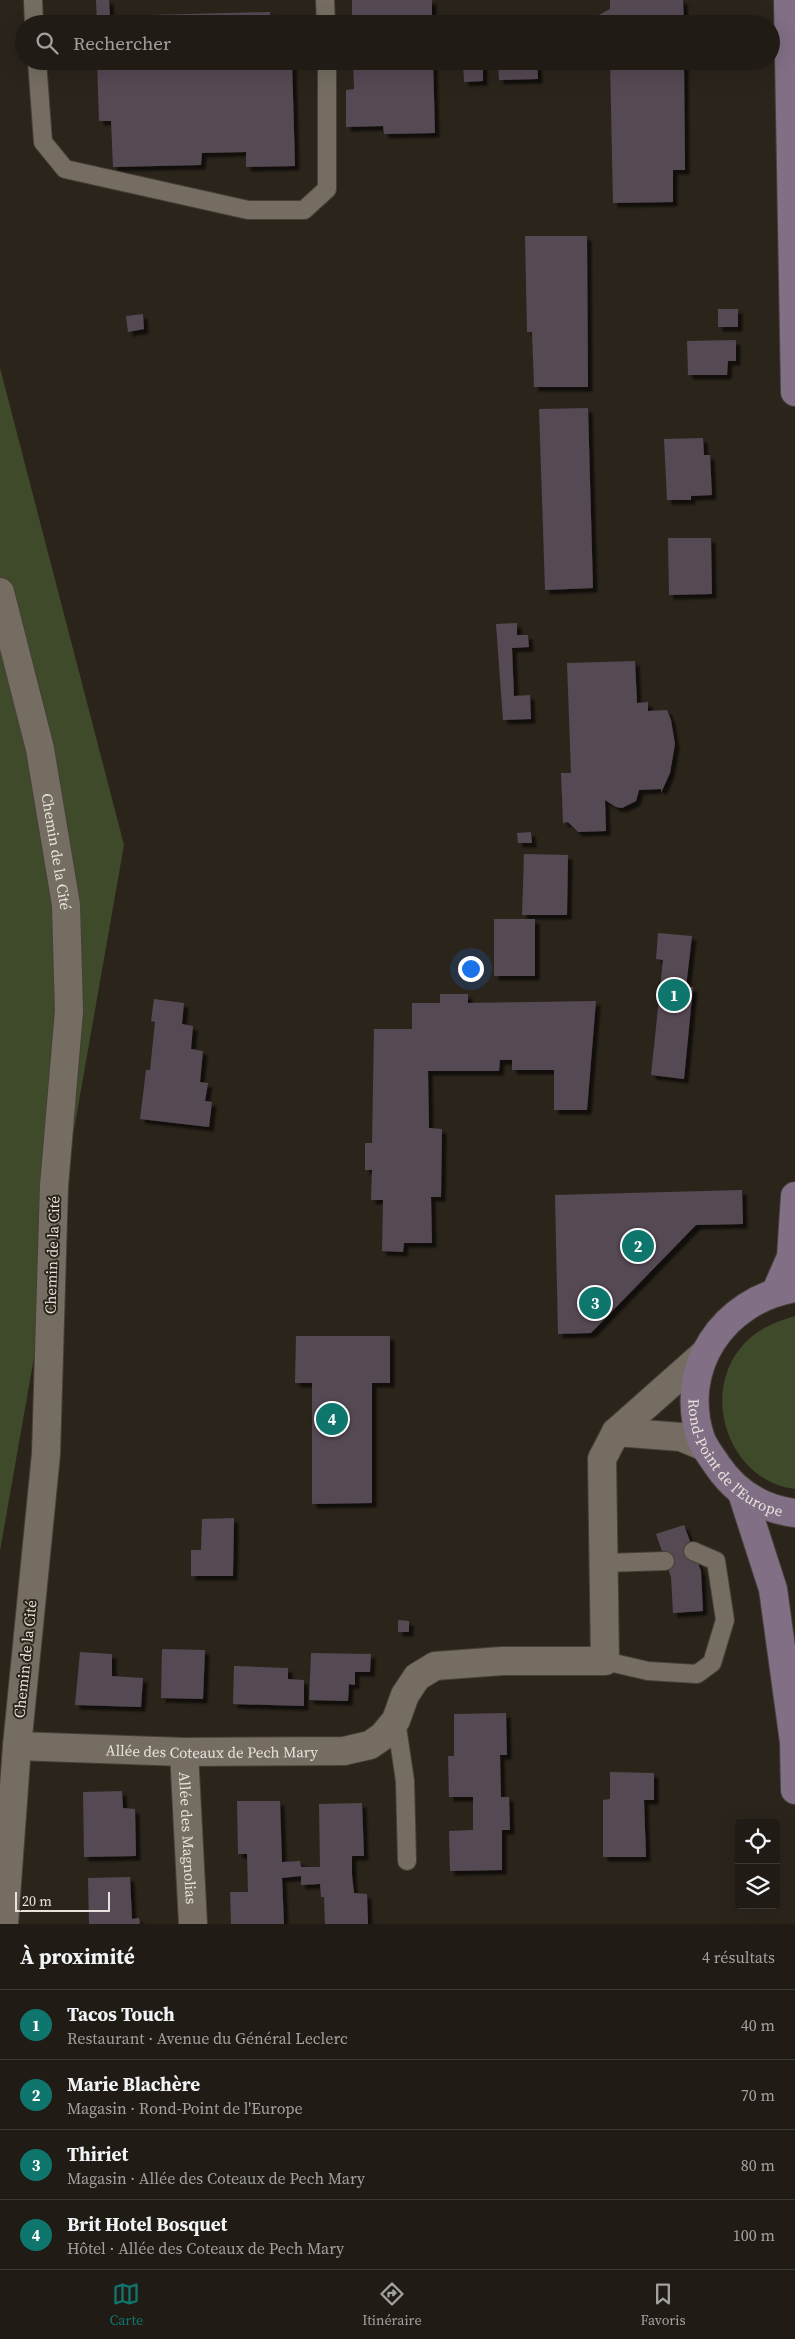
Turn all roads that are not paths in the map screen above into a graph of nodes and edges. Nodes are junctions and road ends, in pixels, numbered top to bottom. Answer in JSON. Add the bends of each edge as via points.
{"nodes":[{"id":1,"x":33,"y":0,"type":"edge"},
{"id":2,"x":325,"y":0,"type":"edge"},
{"id":3,"x":788,"y":0,"type":"edge"},
{"id":4,"x":34,"y":15,"type":"edge"},
{"id":5,"x":326,"y":15,"type":"edge"},
{"id":6,"x":38,"y":70,"type":"edge"},
{"id":7,"x":327,"y":70,"type":"edge"},
{"id":8,"x":795,"y":392,"type":"edge"},
{"id":9,"x":0,"y":592,"type":"edge"},
{"id":10,"x":795,"y":1196,"type":"edge"},
{"id":11,"x":786,"y":1289,"type":"edge"},
{"id":12,"x":704,"y":1354,"type":"junction"},
{"id":13,"x":616,"y":1432,"type":"junction"},
{"id":14,"x":704,"y":1447,"type":"junction"},
{"id":15,"x":742,"y":1493,"type":"junction"},
{"id":16,"x":795,"y":1513,"type":"edge"},
{"id":17,"x":693,"y":1551,"type":"dead end"},
{"id":18,"x":665,"y":1561,"type":"dead end"},
{"id":19,"x":604,"y":1563,"type":"junction"},
{"id":20,"x":605,"y":1661,"type":"junction"},
{"id":21,"x":396,"y":1720,"type":"junction"},
{"id":22,"x":17,"y":1746,"type":"junction"},
{"id":23,"x":184,"y":1752,"type":"junction"},
{"id":24,"x":795,"y":1790,"type":"edge"},
{"id":25,"x":407,"y":1862,"type":"dead end"},
{"id":26,"x":4,"y":1924,"type":"edge"},
{"id":27,"x":193,"y":1924,"type":"edge"}],
"edges":[{"from":1,"to":4,"type":"lane"},
{"from":2,"to":5,"type":"lane"},
{"from":3,"to":8,"type":"main road"},
{"from":6,"to":7,"type":"lane","via":[[43,142],[66,169],[248,210],[304,210],[327,189]]},
{"from":9,"to":22,"type":"street","name":"Chemin de la Cité","via":[[40,749],[66,906],[69,1011],[54,1186],[46,1454]]},
{"from":10,"to":11,"type":"main road"},
{"from":11,"to":12,"type":"main road","name":"Rond-Point de l'Europe","via":[[750,1302],[718,1331]]},
{"from":12,"to":13,"type":"street"},
{"from":12,"to":14,"type":"main road","name":"Rond-Point de l'Europe","via":[[698,1371],[695,1400]]},
{"from":13,"to":14,"type":"street","via":[[681,1437]]},
{"from":13,"to":19,"type":"street","via":[[602,1459]]},
{"from":14,"to":15,"type":"main road","name":"Rond-Point de l'Europe","via":[[729,1482]]},
{"from":15,"to":16,"type":"main road","name":"Rond-Point de l'Europe","via":[[754,1501]]},
{"from":15,"to":24,"type":"main road","via":[[773,1588],[794,1742]]},
{"from":17,"to":20,"type":"lane","via":[[716,1561],[725,1620],[712,1663],[697,1674],[648,1671]]},
{"from":18,"to":19,"type":"lane"},
{"from":19,"to":20,"type":"street"},
{"from":20,"to":21,"type":"street","name":"Allée des Coteaux de Pech Mary","via":[[502,1661],[435,1666],[417,1678],[405,1695]]},
{"from":21,"to":23,"type":"street","name":"Allée des Coteaux de Pech Mary","via":[[383,1736],[370,1745],[344,1751]]},
{"from":21,"to":25,"type":"lane","name":"Allée des Coteaux de Pech Mary","via":[[406,1781]]},
{"from":22,"to":23,"type":"street","name":"Allée des Coteaux de Pech Mary"},
{"from":22,"to":26,"type":"street","name":"Chemin de la Cité"},
{"from":23,"to":27,"type":"street","name":"Allée des Magnolias"}]}
